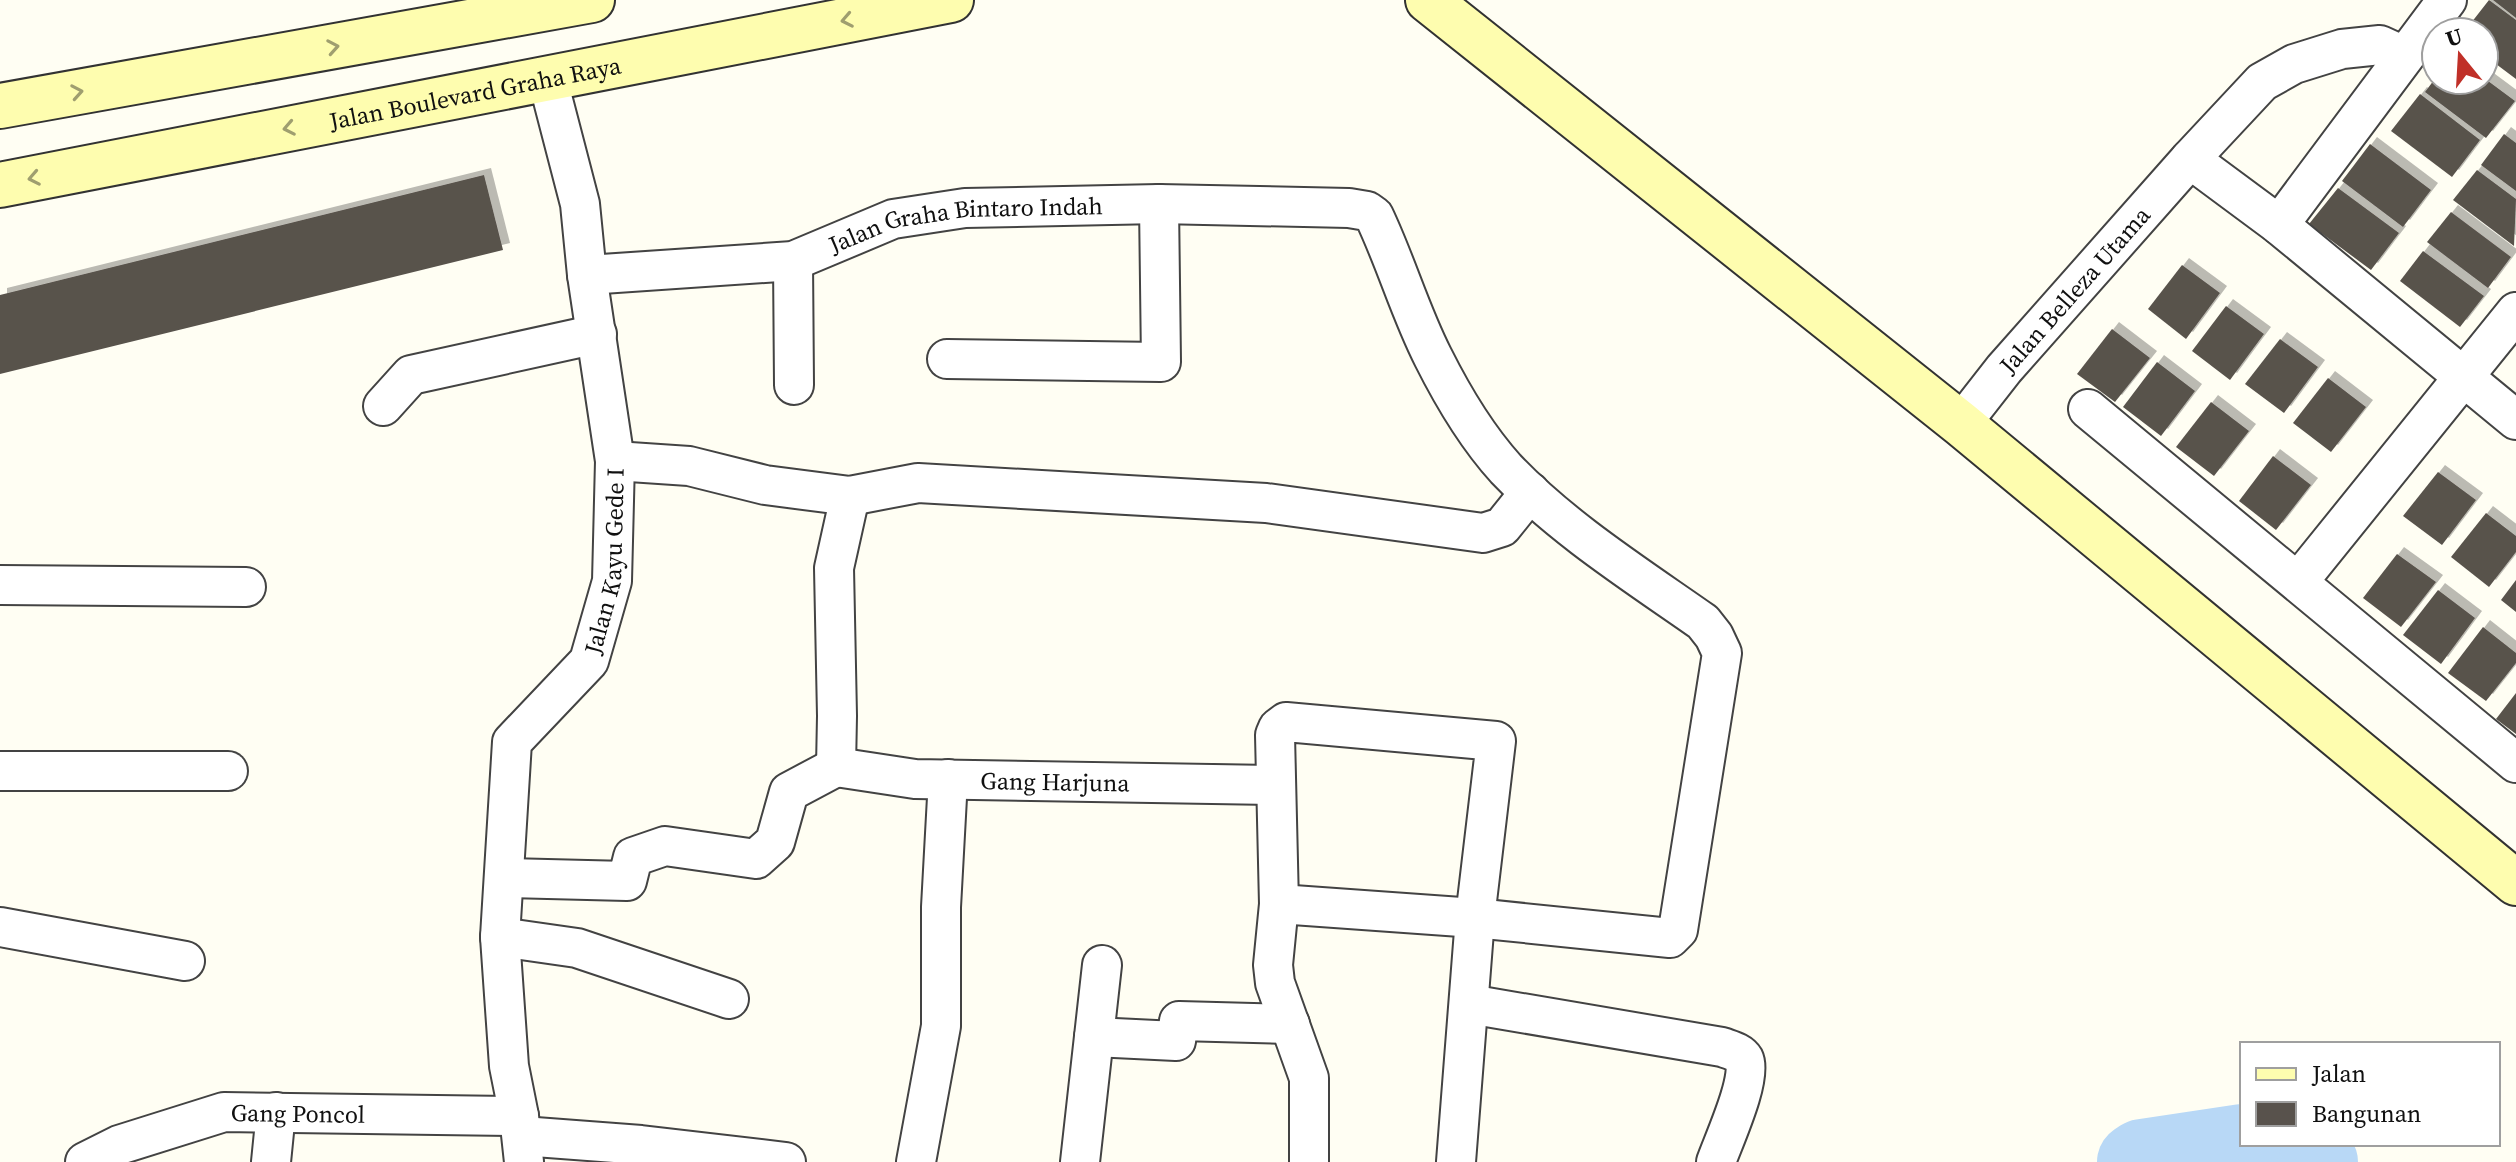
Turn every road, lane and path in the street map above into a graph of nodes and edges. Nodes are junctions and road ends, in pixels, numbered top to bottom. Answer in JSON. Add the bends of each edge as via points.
{"nodes":[{"id":1,"x":951,"y":0,"type":"edge"},
{"id":2,"x":1428,"y":0,"type":"edge"},
{"id":3,"x":2447,"y":0,"type":"edge"},
{"id":4,"x":588,"y":1,"type":"edge"},
{"id":5,"x":2404,"y":56,"type":"junction"},
{"id":6,"x":547,"y":77,"type":"junction"},
{"id":7,"x":0,"y":106,"type":"edge"},
{"id":8,"x":2190,"y":159,"type":"junction"},
{"id":9,"x":0,"y":185,"type":"edge"},
{"id":10,"x":1159,"y":204,"type":"junction"},
{"id":11,"x":2279,"y":225,"type":"junction"},
{"id":12,"x":793,"y":261,"type":"junction"},
{"id":13,"x":587,"y":275,"type":"junction"},
{"id":14,"x":2516,"y":312,"type":"edge"},
{"id":15,"x":597,"y":334,"type":"junction"},
{"id":16,"x":947,"y":359,"type":"dead end"},
{"id":17,"x":2463,"y":376,"type":"junction"},
{"id":18,"x":794,"y":385,"type":"dead end"},
{"id":19,"x":383,"y":406,"type":"dead end"},
{"id":20,"x":2088,"y":409,"type":"dead end"},
{"id":21,"x":2516,"y":420,"type":"edge"},
{"id":22,"x":1961,"y":424,"type":"junction"},
{"id":23,"x":615,"y":461,"type":"junction"},
{"id":24,"x":1530,"y":492,"type":"junction"},
{"id":25,"x":850,"y":496,"type":"junction"},
{"id":26,"x":2298,"y":582,"type":"junction"},
{"id":27,"x":0,"y":585,"type":"edge"},
{"id":28,"x":246,"y":587,"type":"dead end"},
{"id":29,"x":2516,"y":763,"type":"edge"},
{"id":30,"x":836,"y":767,"type":"junction"},
{"id":31,"x":0,"y":771,"type":"edge"},
{"id":32,"x":228,"y":771,"type":"dead end"},
{"id":33,"x":948,"y":779,"type":"junction"},
{"id":34,"x":1276,"y":785,"type":"junction"},
{"id":35,"x":504,"y":878,"type":"junction"},
{"id":36,"x":2516,"y":883,"type":"edge"},
{"id":37,"x":1279,"y":904,"type":"junction"},
{"id":38,"x":1475,"y":918,"type":"junction"},
{"id":39,"x":0,"y":927,"type":"edge"},
{"id":40,"x":500,"y":937,"type":"junction"},
{"id":41,"x":185,"y":961,"type":"dead end"},
{"id":42,"x":1102,"y":965,"type":"dead end"},
{"id":43,"x":729,"y":999,"type":"dead end"},
{"id":44,"x":1469,"y":1004,"type":"junction"},
{"id":45,"x":1290,"y":1024,"type":"junction"},
{"id":46,"x":1094,"y":1037,"type":"junction"},
{"id":47,"x":276,"y":1112,"type":"junction"},
{"id":48,"x":521,"y":1138,"type":"edge"},
{"id":49,"x":85,"y":1162,"type":"edge"},
{"id":50,"x":271,"y":1162,"type":"edge"},
{"id":51,"x":786,"y":1162,"type":"edge"},
{"id":52,"x":916,"y":1162,"type":"edge"},
{"id":53,"x":1080,"y":1162,"type":"edge"},
{"id":54,"x":1309,"y":1162,"type":"edge"},
{"id":55,"x":1456,"y":1162,"type":"edge"},
{"id":56,"x":1716,"y":1162,"type":"edge"}],
"edges":[{"from":1,"to":6,"type":"main road","name":"Jalan Boulevard Graha Raya","one_way":true},
{"from":2,"to":22,"type":"main road"},
{"from":3,"to":5,"type":"street"},
{"from":7,"to":4,"type":"main road","one_way":true},
{"from":5,"to":8,"type":"street","name":"Jalan Belleza Utama","via":[[2380,45],[2342,49],[2294,64],[2262,82]]},
{"from":5,"to":11,"type":"street"},
{"from":6,"to":9,"type":"main road","name":"Jalan Boulevard Graha Raya","one_way":true},
{"from":6,"to":13,"type":"street","name":"Jalan Kayu Gede I","via":[[580,204]]},
{"from":8,"to":11,"type":"street"},
{"from":8,"to":22,"type":"street","name":"Jalan Belleza Utama"},
{"from":10,"to":12,"type":"street","name":"Jalan Graha Bintaro Indah","via":[[965,208],[921,214],[893,219]]},
{"from":10,"to":16,"type":"street","via":[[1161,362]]},
{"from":10,"to":24,"type":"street","name":"Jalan Graha Bintaro Indah","via":[[1349,208],[1374,216],[1433,356],[1473,425]]},
{"from":11,"to":17,"type":"street"},
{"from":12,"to":13,"type":"street","name":"Jalan Graha Bintaro Indah"},
{"from":12,"to":18,"type":"street"},
{"from":13,"to":15,"type":"street","name":"Jalan Kayu Gede I"},
{"from":14,"to":17,"type":"street"},
{"from":15,"to":19,"type":"street","via":[[411,375]]},
{"from":15,"to":23,"type":"street","name":"Jalan Kayu Gede I"},
{"from":17,"to":21,"type":"street"},
{"from":17,"to":26,"type":"street"},
{"from":20,"to":26,"type":"street"},
{"from":22,"to":36,"type":"main road"},
{"from":23,"to":25,"type":"street","via":[[689,466],[765,485]]},
{"from":23,"to":35,"type":"street","name":"Jalan Kayu Gede I","via":[[612,581],[589,661],[512,742]]},
{"from":24,"to":25,"type":"street","via":[[1502,527],[1483,533],[1250,502],[918,483]]},
{"from":24,"to":38,"type":"street","via":[[1703,622],[1722,653],[1678,930],[1670,938]]},
{"from":25,"to":30,"type":"street","via":[[834,568]]},
{"from":26,"to":29,"type":"street"},
{"from":27,"to":28,"type":"street"},
{"from":30,"to":33,"type":"street","name":"Gang Harjuna"},
{"from":30,"to":35,"type":"street","via":[[789,792],[775,842],[756,859],[665,846],[633,857],[627,881]]},
{"from":31,"to":32,"type":"street"},
{"from":33,"to":34,"type":"street","name":"Gang Harjuna"},
{"from":33,"to":52,"type":"street","via":[[941,1026]]},
{"from":34,"to":37,"type":"street"},
{"from":34,"to":38,"type":"street","via":[[1275,735],[1286,722],[1496,741]]},
{"from":35,"to":40,"type":"street","name":"Jalan Kayu Gede I"},
{"from":37,"to":38,"type":"street"},
{"from":37,"to":45,"type":"street","via":[[1273,965]]},
{"from":38,"to":44,"type":"street"},
{"from":39,"to":41,"type":"street"},
{"from":40,"to":43,"type":"street","via":[[577,948]]},
{"from":40,"to":48,"type":"street","name":"Jalan Kayu Gede I","via":[[509,1066]]},
{"from":42,"to":46,"type":"street"},
{"from":44,"to":55,"type":"street"},
{"from":44,"to":56,"type":"street","via":[[1739,1053],[1746,1065],[1745,1081]]},
{"from":45,"to":46,"type":"street","via":[[1179,1021],[1176,1041]]},
{"from":45,"to":54,"type":"street","via":[[1309,1078]]},
{"from":46,"to":53,"type":"street"},
{"from":47,"to":48,"type":"street","name":"Gang Poncol"},
{"from":47,"to":49,"type":"street","name":"Gang Poncol","via":[[224,1112],[119,1145]]},
{"from":47,"to":50,"type":"street"},
{"from":48,"to":51,"type":"street","name":"Gang Poncol"}]}
